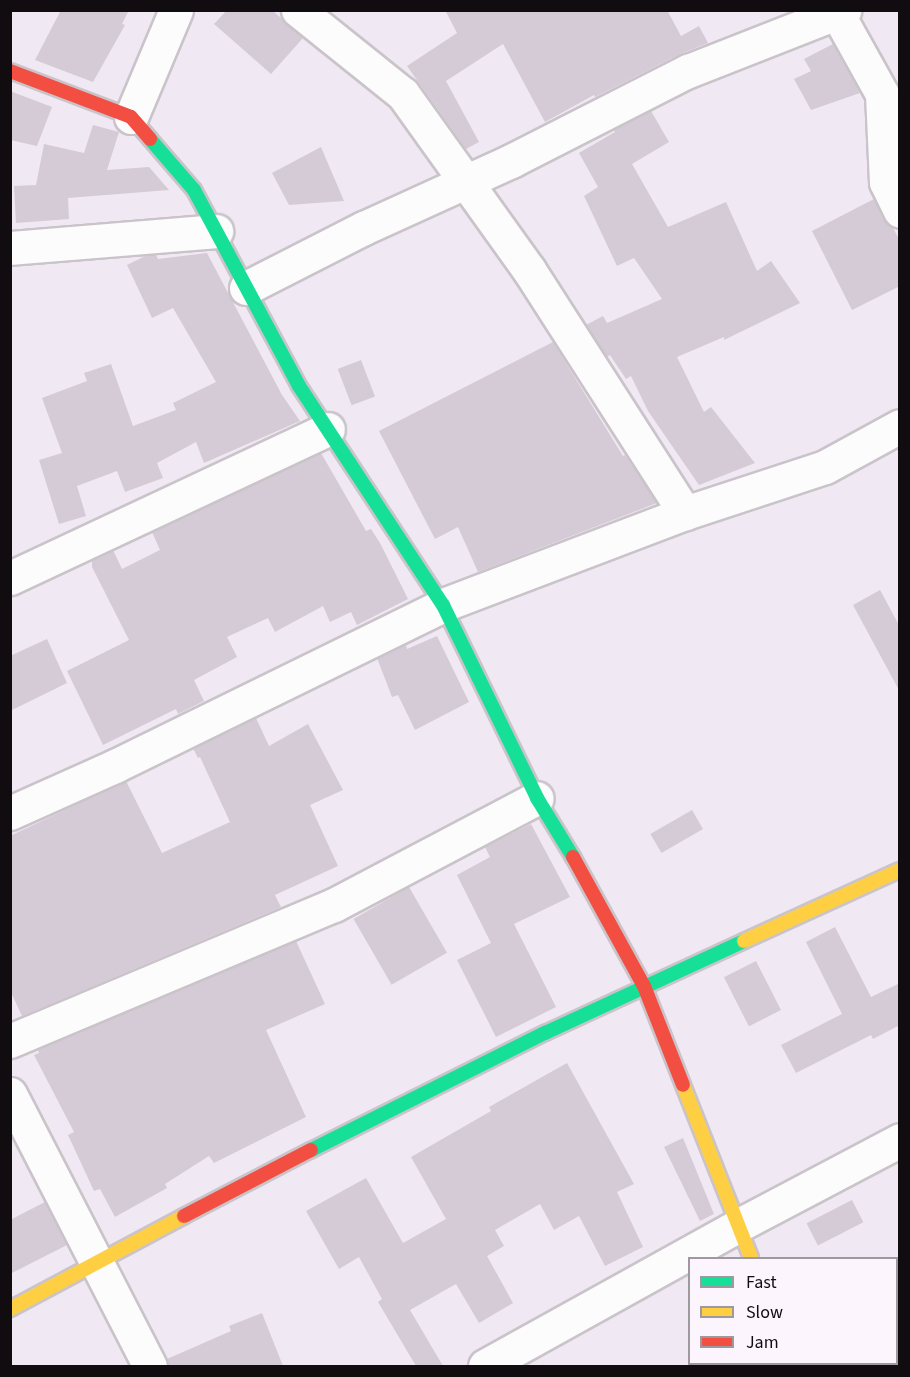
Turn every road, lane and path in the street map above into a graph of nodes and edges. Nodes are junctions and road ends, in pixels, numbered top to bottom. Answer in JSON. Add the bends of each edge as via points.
{"nodes":[{"id":1,"x":176,"y":10,"type":"edge"},
{"id":2,"x":298,"y":10,"type":"edge"},
{"id":3,"x":841,"y":12,"type":"edge"},
{"id":4,"x":10,"y":71,"type":"edge"},
{"id":5,"x":131,"y":117,"type":"junction"},
{"id":6,"x":465,"y":181,"type":"junction"},
{"id":7,"x":895,"y":190,"type":"edge"},
{"id":8,"x":216,"y":231,"type":"junction"},
{"id":9,"x":10,"y":248,"type":"edge"},
{"id":10,"x":246,"y":288,"type":"junction"},
{"id":11,"x":900,"y":426,"type":"edge"},
{"id":12,"x":328,"y":429,"type":"junction"},
{"id":13,"x":685,"y":513,"type":"junction"},
{"id":14,"x":10,"y":578,"type":"edge"},
{"id":15,"x":443,"y":605,"type":"junction"},
{"id":16,"x":537,"y":798,"type":"junction"},
{"id":17,"x":10,"y":813,"type":"edge"},
{"id":18,"x":900,"y":870,"type":"edge"},
{"id":19,"x":644,"y":986,"type":"junction"},
{"id":20,"x":10,"y":1041,"type":"edge"},
{"id":21,"x":10,"y":1094,"type":"edge"},
{"id":22,"x":900,"y":1140,"type":"edge"},
{"id":23,"x":739,"y":1225,"type":"junction"},
{"id":24,"x":751,"y":1257,"type":"edge"},
{"id":25,"x":99,"y":1262,"type":"junction"},
{"id":26,"x":10,"y":1309,"type":"edge"},
{"id":27,"x":150,"y":1366,"type":"edge"},
{"id":28,"x":485,"y":1366,"type":"edge"}],
"edges":[{"from":1,"to":5,"type":"street"},
{"from":2,"to":6,"type":"street","via":[[404,94]]},
{"from":3,"to":6,"type":"street","via":[[688,71]]},
{"from":3,"to":7,"type":"street","via":[[882,94]]},
{"from":4,"to":5,"type":"street"},
{"from":5,"to":8,"type":"street","via":[[194,190]]},
{"from":6,"to":10,"type":"street"},
{"from":6,"to":13,"type":"street","via":[[529,270]]},
{"from":8,"to":9,"type":"street"},
{"from":8,"to":10,"type":"street"},
{"from":10,"to":12,"type":"street"},
{"from":11,"to":13,"type":"street","via":[[825,467]]},
{"from":12,"to":14,"type":"street"},
{"from":12,"to":15,"type":"street"},
{"from":13,"to":15,"type":"street"},
{"from":15,"to":16,"type":"street"},
{"from":15,"to":17,"type":"street"},
{"from":16,"to":19,"type":"street"},
{"from":16,"to":20,"type":"street","via":[[334,905]]},
{"from":18,"to":19,"type":"street"},
{"from":19,"to":23,"type":"street"},
{"from":19,"to":25,"type":"street","via":[[244,1184]]},
{"from":21,"to":25,"type":"street"},
{"from":22,"to":23,"type":"street"},
{"from":23,"to":24,"type":"street"},
{"from":23,"to":28,"type":"street"},
{"from":25,"to":26,"type":"street"},
{"from":25,"to":27,"type":"street"}]}
